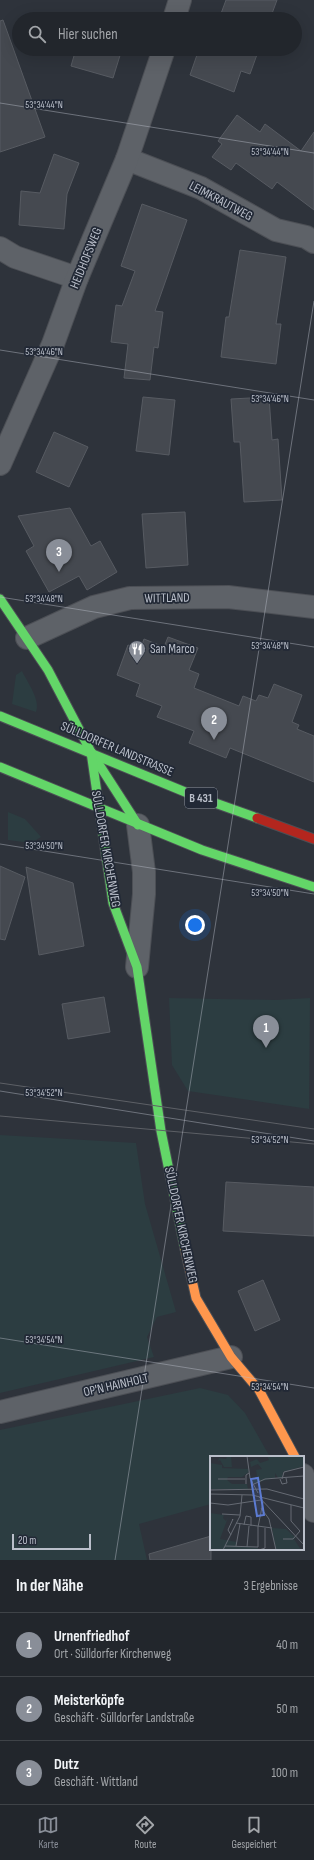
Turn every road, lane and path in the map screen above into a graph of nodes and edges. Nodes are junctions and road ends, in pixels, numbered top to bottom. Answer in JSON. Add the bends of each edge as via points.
{"nodes":[{"id":1,"x":180,"y":0,"type":"edge"},
{"id":2,"x":176,"y":12,"type":"edge"},
{"id":3,"x":162,"y":56,"type":"edge"},
{"id":4,"x":127,"y":159,"type":"junction"},
{"id":5,"x":314,"y":242,"type":"edge"},
{"id":6,"x":0,"y":248,"type":"edge"},
{"id":7,"x":78,"y":278,"type":"junction"},
{"id":8,"x":0,"y":464,"type":"edge"},
{"id":9,"x":2,"y":602,"type":"edge"},
{"id":10,"x":314,"y":607,"type":"edge"},
{"id":11,"x":1,"y":618,"type":"dead end"},
{"id":12,"x":27,"y":638,"type":"junction"},
{"id":13,"x":0,"y":716,"type":"edge"},
{"id":14,"x":91,"y":752,"type":"junction"},
{"id":15,"x":0,"y":767,"type":"edge"},
{"id":16,"x":98,"y":809,"type":"junction"},
{"id":17,"x":138,"y":825,"type":"junction"},
{"id":18,"x":314,"y":839,"type":"edge"},
{"id":19,"x":314,"y":887,"type":"edge"},
{"id":20,"x":137,"y":968,"type":"junction"},
{"id":21,"x":232,"y":1357,"type":"junction"},
{"id":22,"x":0,"y":1412,"type":"edge"},
{"id":23,"x":294,"y":1456,"type":"edge"},
{"id":24,"x":304,"y":1478,"type":"edge"},
{"id":25,"x":314,"y":1511,"type":"edge"}],
"edges":[{"from":1,"to":2,"type":"street"},
{"from":3,"to":4,"type":"street","name":"HEIDHOFSWEG"},
{"from":4,"to":5,"type":"street","name":"LEIMKRAUTWEG","via":[[201,188],[276,230],[306,237]]},
{"from":4,"to":7,"type":"street","name":"HEIDHOFSWEG"},
{"from":6,"to":7,"type":"street","via":[[15,257]]},
{"from":7,"to":8,"type":"street","name":"HEIDHOFSWEG","via":[[53,344]]},
{"from":9,"to":11,"type":"street"},
{"from":9,"to":12,"type":"street","name":"SÜLLDORFER KIRCHENWEG"},
{"from":10,"to":12,"type":"street","name":"WITTLAND","via":[[228,597],[130,598],[94,607]]},
{"from":12,"to":14,"type":"street","name":"SÜLLDORFER KIRCHENWEG","via":[[48,670]]},
{"from":13,"to":14,"type":"street","name":"SÜLLDORFER LANDSTRASSE","number":"B 431"},
{"from":14,"to":16,"type":"street","name":"SÜLLDORFER KIRCHENWEG"},
{"from":14,"to":17,"type":"street","name":"SÜLLDORFER KIRCHENWEG"},
{"from":14,"to":18,"type":"street","name":"SÜLLDORFER LANDSTRASSE","number":"B 431","via":[[190,794]]},
{"from":15,"to":16,"type":"street"},
{"from":16,"to":17,"type":"street"},
{"from":16,"to":20,"type":"street","name":"SÜLLDORFER KIRCHENWEG","via":[[113,903]]},
{"from":17,"to":19,"type":"street","via":[[202,850]]},
{"from":17,"to":20,"type":"street","name":"SÜLLDORFER KIRCHENWEG","via":[[144,894]]},
{"from":20,"to":21,"type":"street","name":"SÜLLDORFER KIRCHENWEG","via":[[161,1130],[196,1298]]},
{"from":21,"to":22,"type":"street","name":"OP'N HAINHOLT"},
{"from":21,"to":23,"type":"street","name":"SÜLLDORFER KIRCHENWEG","via":[[259,1390]]},
{"from":24,"to":25,"type":"street"}]}
